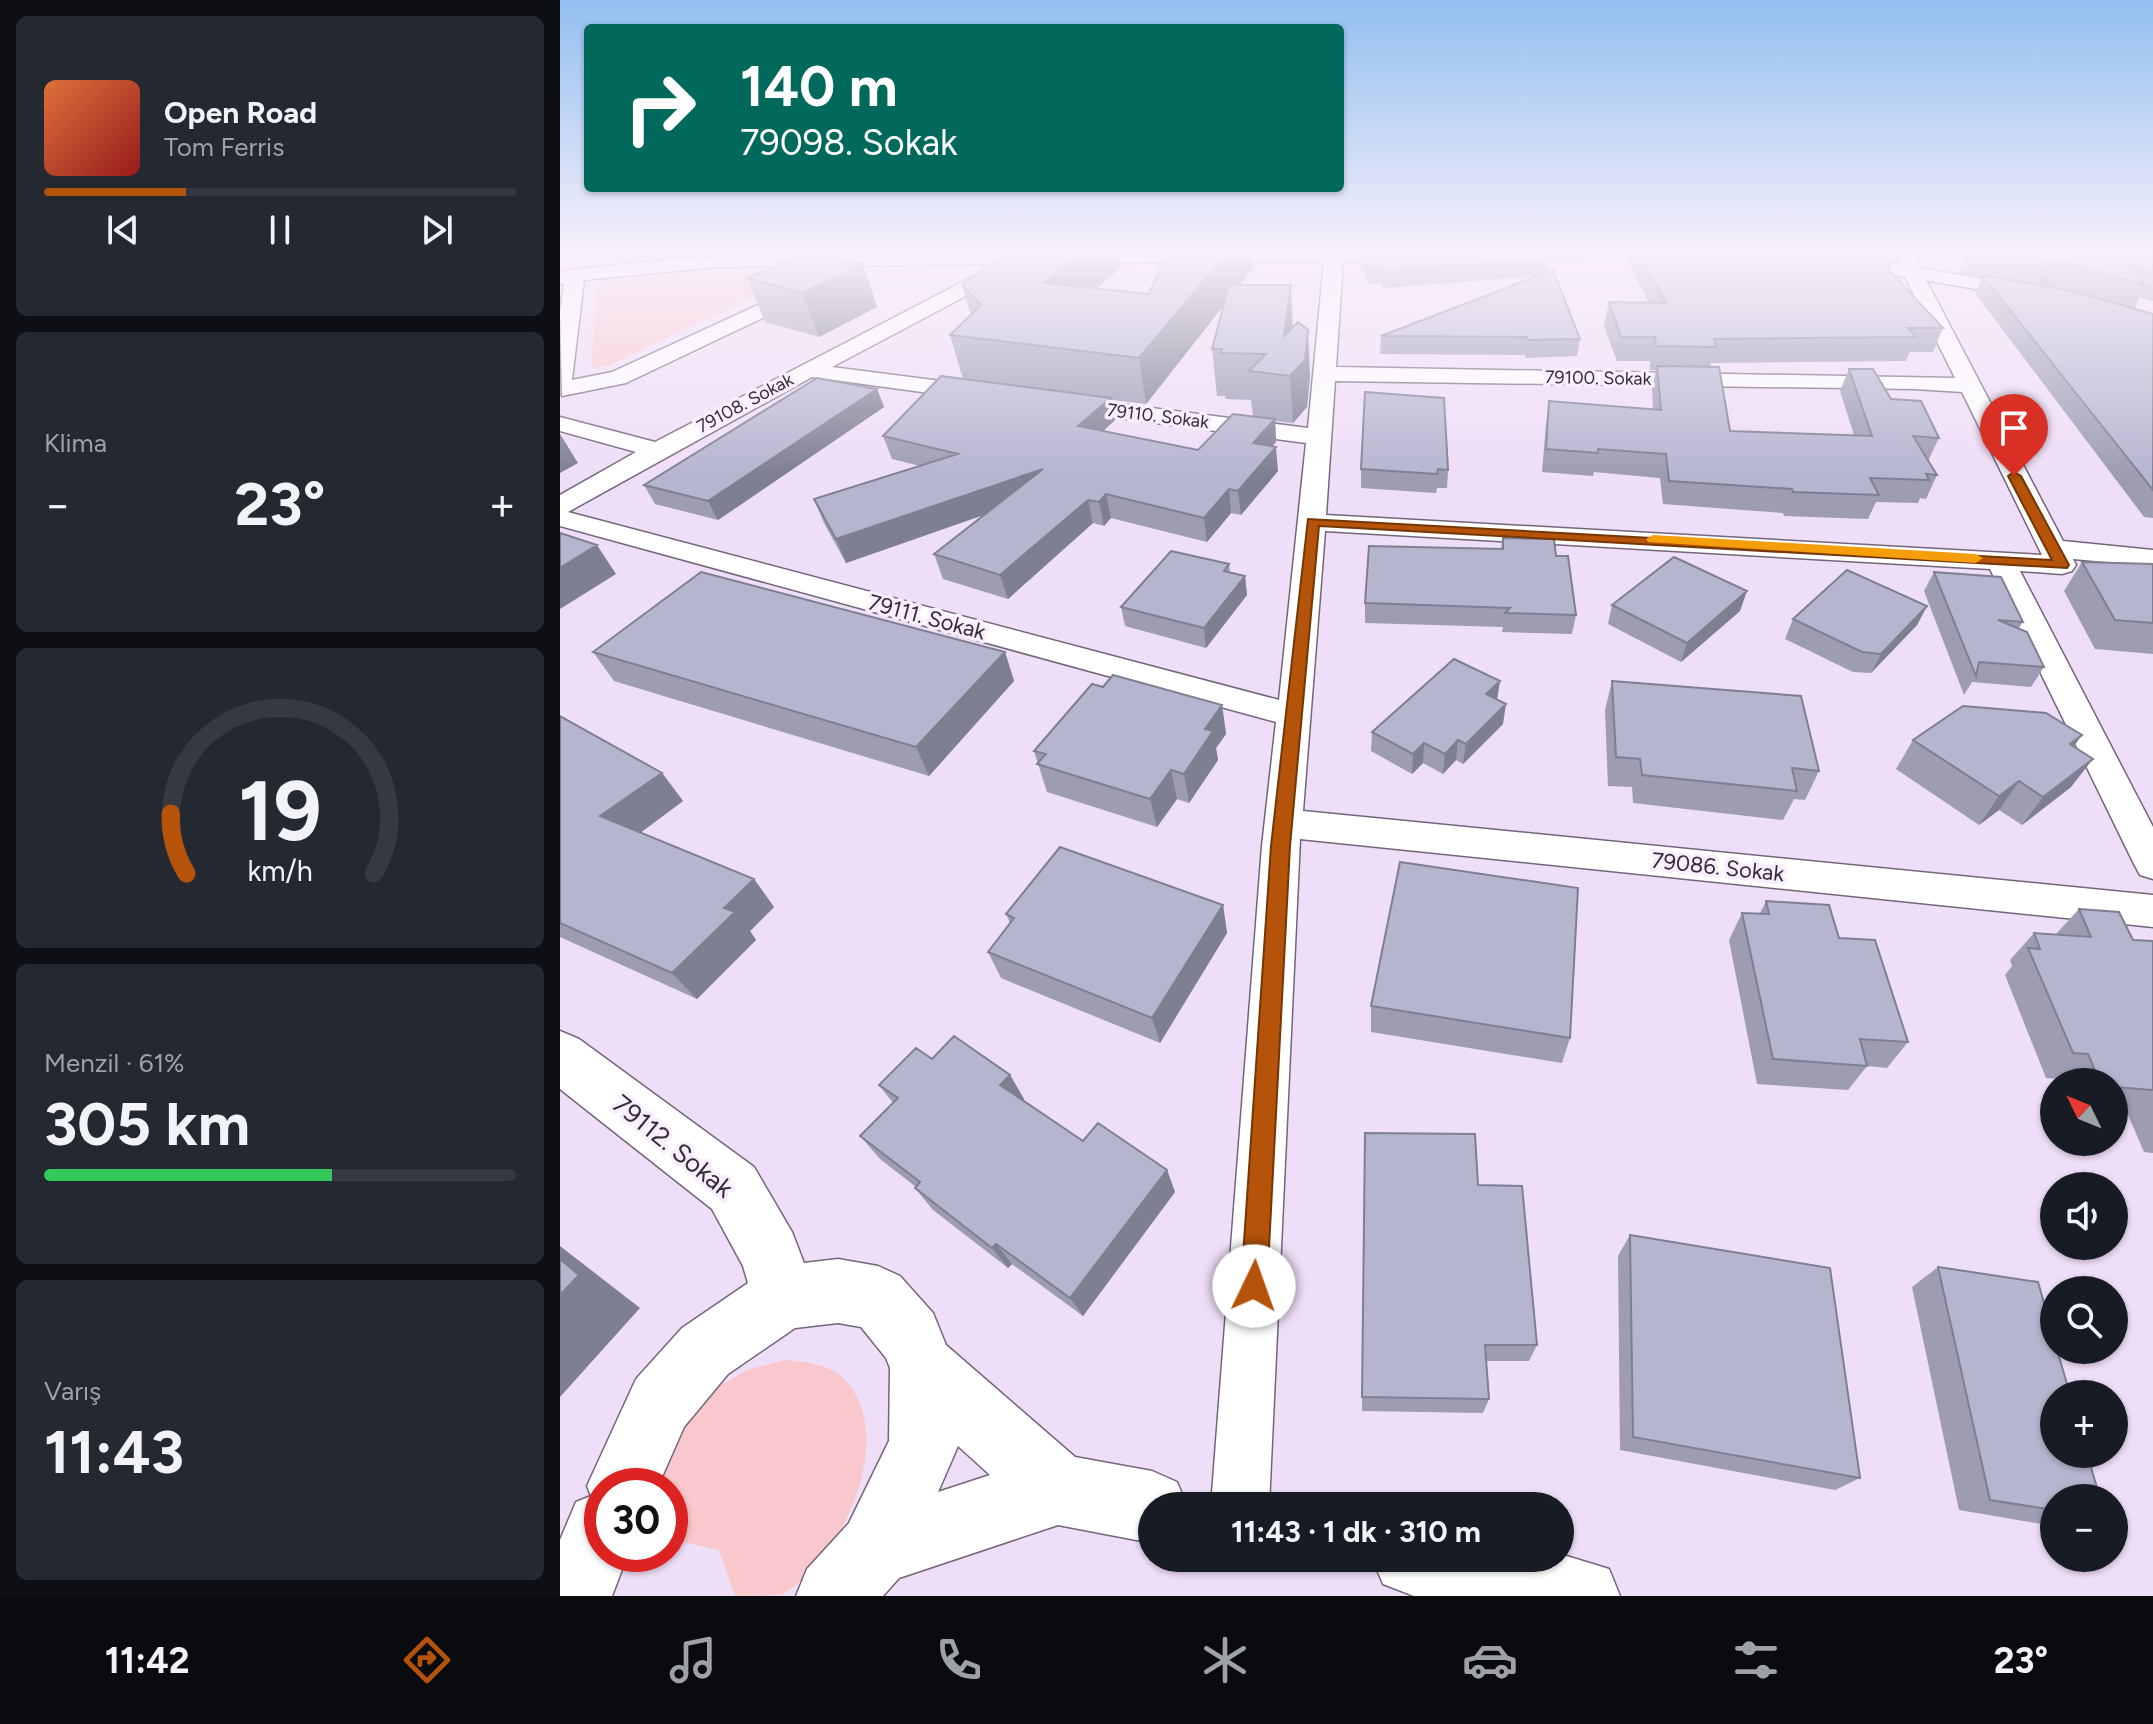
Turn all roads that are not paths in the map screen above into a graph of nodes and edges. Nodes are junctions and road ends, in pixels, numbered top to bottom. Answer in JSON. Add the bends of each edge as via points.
{"nodes":[{"id":1,"x":565,"y":326,"type":"edge"},
{"id":2,"x":727,"y":326,"type":"edge"},
{"id":3,"x":891,"y":326,"type":"edge"},
{"id":4,"x":1328,"y":326,"type":"edge"},
{"id":5,"x":1940,"y":326,"type":"edge"},
{"id":6,"x":807,"y":370,"type":"junction"},
{"id":7,"x":1324,"y":374,"type":"junction"},
{"id":8,"x":1967,"y":386,"type":"junction"},
{"id":9,"x":561,"y":389,"type":"edge"},
{"id":10,"x":999,"y":395,"type":"edge"},
{"id":11,"x":1046,"y":401,"type":"edge"},
{"id":12,"x":560,"y":424,"type":"edge"},
{"id":13,"x":1319,"y":437,"type":"junction"},
{"id":14,"x":656,"y":450,"type":"junction"},
{"id":15,"x":560,"y":506,"type":"edge"},
{"id":16,"x":560,"y":518,"type":"edge"},
{"id":17,"x":1313,"y":522,"type":"junction"},
{"id":18,"x":2053,"y":549,"type":"junction"},
{"id":19,"x":2153,"y":558,"type":"edge"},
{"id":20,"x":2000,"y":560,"type":"junction"},
{"id":21,"x":1295,"y":716,"type":"junction"},
{"id":22,"x":1283,"y":823,"type":"junction"},
{"id":23,"x":2153,"y":864,"type":"edge"},
{"id":24,"x":2153,"y":911,"type":"edge"},
{"id":25,"x":560,"y":1056,"type":"edge"},
{"id":26,"x":784,"y":1297,"type":"junction"},
{"id":27,"x":923,"y":1368,"type":"junction"},
{"id":28,"x":628,"y":1468,"type":"edge"},
{"id":29,"x":1058,"y":1489,"type":"junction"},
{"id":30,"x":1241,"y":1492,"type":"edge"},
{"id":31,"x":1138,"y":1504,"type":"edge"},
{"id":32,"x":1473,"y":1572,"type":"edge"},
{"id":33,"x":854,"y":1573,"type":"edge"},
{"id":34,"x":1582,"y":1596,"type":"edge"}],
"edges":[{"from":1,"to":9,"type":"street"},
{"from":2,"to":9,"type":"street","via":[[618,378]]},
{"from":3,"to":6,"type":"street","name":"79108. Sokak"},
{"from":4,"to":7,"type":"street"},
{"from":5,"to":8,"type":"street"},
{"from":6,"to":10,"type":"street"},
{"from":6,"to":14,"type":"street","name":"79108. Sokak"},
{"from":7,"to":8,"type":"street","name":"79100. Sokak"},
{"from":7,"to":13,"type":"street"},
{"from":8,"to":18,"type":"street"},
{"from":11,"to":13,"type":"street","name":"79110. Sokak"},
{"from":12,"to":14,"type":"street"},
{"from":13,"to":17,"type":"street"},
{"from":14,"to":15,"type":"street","name":"79108. Sokak"},
{"from":16,"to":21,"type":"street","name":"79111. Sokak"},
{"from":17,"to":20,"type":"street"},
{"from":17,"to":21,"type":"street"},
{"from":18,"to":19,"type":"street"},
{"from":18,"to":20,"type":"street","via":[[2062,565]]},
{"from":20,"to":23,"type":"street"},
{"from":21,"to":22,"type":"street"},
{"from":22,"to":24,"type":"street","name":"79086. Sokak"},
{"from":22,"to":30,"type":"street"},
{"from":25,"to":26,"type":"main road","name":"79112. Sokak","via":[[733,1188],[770,1254]]},
{"from":26,"to":27,"type":"main road","via":[[838,1291],[878,1298],[910,1336]]},
{"from":26,"to":28,"type":"main road","via":[[705,1351],[660,1403]]},
{"from":27,"to":29,"type":"main road"},
{"from":27,"to":33,"type":"main road","via":[[924,1445]]},
{"from":29,"to":31,"type":"main road"},
{"from":29,"to":33,"type":"main road"},
{"from":32,"to":34,"type":"main road"}]}
